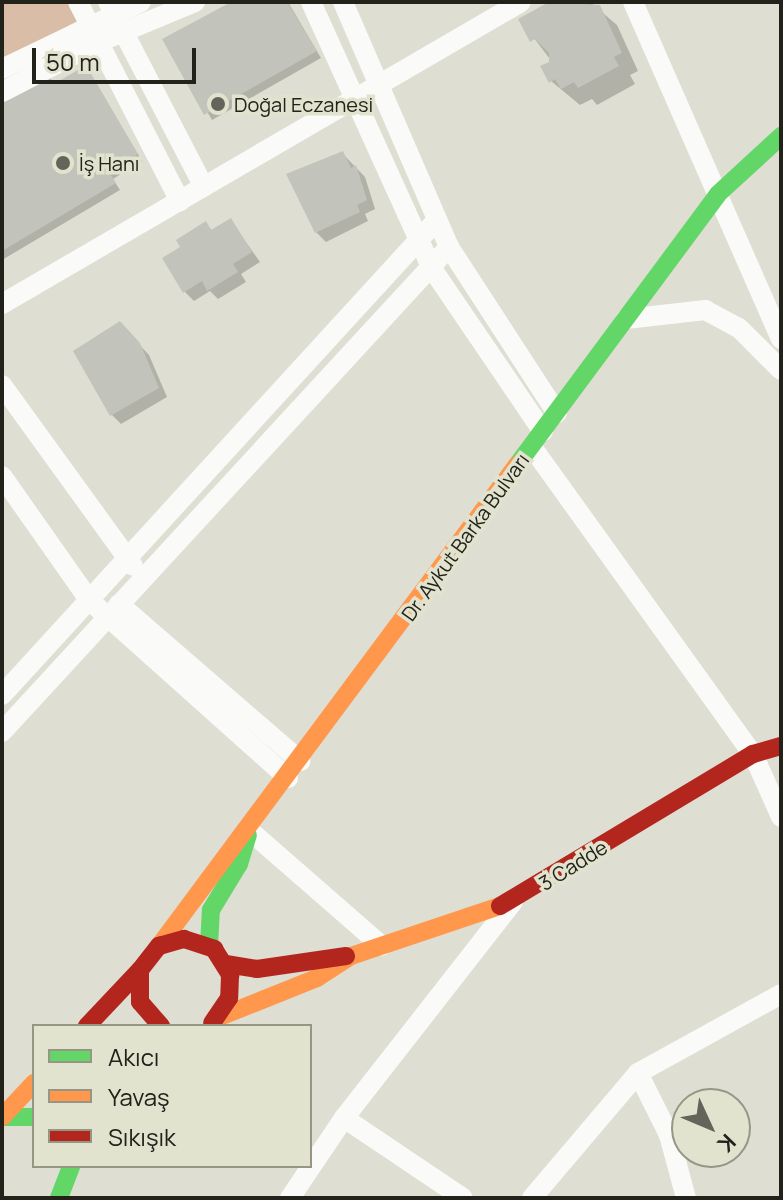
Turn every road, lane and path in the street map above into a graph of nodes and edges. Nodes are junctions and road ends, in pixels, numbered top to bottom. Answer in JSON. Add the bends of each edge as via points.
{"nodes":[{"id":1,"x":78,"y":2,"type":"edge"},
{"id":2,"x":141,"y":2,"type":"edge"},
{"id":3,"x":195,"y":2,"type":"edge"},
{"id":4,"x":311,"y":2,"type":"edge"},
{"id":5,"x":343,"y":2,"type":"edge"},
{"id":6,"x":521,"y":2,"type":"edge"},
{"id":7,"x":633,"y":2,"type":"edge"},
{"id":8,"x":115,"y":16,"type":"edge"},
{"id":9,"x":94,"y":33,"type":"junction"},
{"id":10,"x":2,"y":69,"type":"edge"},
{"id":11,"x":379,"y":85,"type":"junction"},
{"id":12,"x":2,"y":92,"type":"edge"},
{"id":13,"x":355,"y":99,"type":"junction"},
{"id":14,"x":781,"y":136,"type":"edge"},
{"id":15,"x":204,"y":187,"type":"junction"},
{"id":16,"x":718,"y":194,"type":"junction"},
{"id":17,"x":180,"y":201,"type":"junction"},
{"id":18,"x":437,"y":220,"type":"junction"},
{"id":19,"x":419,"y":241,"type":"junction"},
{"id":20,"x":449,"y":247,"type":"junction"},
{"id":21,"x":431,"y":267,"type":"junction"},
{"id":22,"x":2,"y":304,"type":"edge"},
{"id":23,"x":626,"y":319,"type":"junction"},
{"id":24,"x":781,"y":339,"type":"edge"},
{"id":25,"x":780,"y":368,"type":"edge"},
{"id":26,"x":2,"y":385,"type":"edge"},
{"id":27,"x":557,"y":413,"type":"junction"},
{"id":28,"x":537,"y":439,"type":"junction"},
{"id":29,"x":2,"y":476,"type":"edge"},
{"id":30,"x":127,"y":558,"type":"junction"},
{"id":31,"x":143,"y":579,"type":"junction"},
{"id":32,"x":89,"y":600,"type":"junction"},
{"id":33,"x":114,"y":610,"type":"junction"},
{"id":34,"x":2,"y":695,"type":"edge"},
{"id":35,"x":2,"y":732,"type":"edge"},
{"id":36,"x":781,"y":746,"type":"edge"},
{"id":37,"x":753,"y":754,"type":"junction"},
{"id":38,"x":294,"y":770,"type":"junction"},
{"id":39,"x":781,"y":817,"type":"edge"},
{"id":40,"x":249,"y":830,"type":"junction"},
{"id":41,"x":513,"y":902,"type":"junction"},
{"id":42,"x":159,"y":946,"type":"junction"},
{"id":43,"x":209,"y":946,"type":"junction"},
{"id":44,"x":382,"y":946,"type":"junction"},
{"id":45,"x":351,"y":956,"type":"junction"},
{"id":46,"x":226,"y":964,"type":"junction"},
{"id":47,"x":140,"y":970,"type":"junction"},
{"id":48,"x":781,"y":994,"type":"edge"},
{"id":49,"x":212,"y":1022,"type":"edge"},
{"id":50,"x":89,"y":1024,"type":"edge"},
{"id":51,"x":159,"y":1024,"type":"edge"},
{"id":52,"x":638,"y":1073,"type":"junction"},
{"id":53,"x":32,"y":1085,"type":"edge"},
{"id":54,"x":2,"y":1117,"type":"edge"},
{"id":55,"x":32,"y":1117,"type":"edge"},
{"id":56,"x":344,"y":1118,"type":"junction"},
{"id":57,"x":312,"y":1165,"type":"edge"},
{"id":58,"x":310,"y":1168,"type":"edge"},
{"id":59,"x":70,"y":1172,"type":"edge"},
{"id":60,"x":59,"y":1198,"type":"edge"},
{"id":61,"x":77,"y":1198,"type":"edge"},
{"id":62,"x":290,"y":1198,"type":"edge"},
{"id":63,"x":463,"y":1198,"type":"edge"},
{"id":64,"x":532,"y":1198,"type":"edge"},
{"id":65,"x":686,"y":1198,"type":"edge"}],
"edges":[{"from":1,"to":9,"type":"street"},
{"from":2,"to":8,"type":"street"},
{"from":3,"to":8,"type":"street"},
{"from":4,"to":13,"type":"street"},
{"from":5,"to":11,"type":"street"},
{"from":6,"to":11,"type":"street"},
{"from":7,"to":16,"type":"street"},
{"from":8,"to":9,"type":"street"},
{"from":8,"to":15,"type":"street"},
{"from":9,"to":10,"type":"street"},
{"from":9,"to":12,"type":"street"},
{"from":9,"to":17,"type":"street"},
{"from":11,"to":13,"type":"street"},
{"from":11,"to":18,"type":"street"},
{"from":13,"to":15,"type":"street"},
{"from":13,"to":19,"type":"street"},
{"from":14,"to":16,"type":"main road","name":"Dr. Aykut Barka Bulvarı"},
{"from":15,"to":17,"type":"street"},
{"from":16,"to":23,"type":"main road","name":"Dr. Aykut Barka Bulvarı"},
{"from":16,"to":24,"type":"street"},
{"from":17,"to":22,"type":"street"},
{"from":18,"to":19,"type":"street"},
{"from":18,"to":20,"type":"street"},
{"from":19,"to":21,"type":"street"},
{"from":19,"to":30,"type":"street"},
{"from":20,"to":21,"type":"street"},
{"from":20,"to":27,"type":"street"},
{"from":21,"to":28,"type":"street"},
{"from":21,"to":31,"type":"street"},
{"from":23,"to":25,"type":"street","via":[[705,310],[739,328]]},
{"from":23,"to":27,"type":"main road","name":"Dr. Aykut Barka Bulvarı"},
{"from":26,"to":30,"type":"street"},
{"from":27,"to":28,"type":"main road","name":"Dr. Aykut Barka Bulvarı"},
{"from":28,"to":37,"type":"street"},
{"from":28,"to":38,"type":"main road","name":"Dr. Aykut Barka Bulvarı"},
{"from":29,"to":32,"type":"street"},
{"from":30,"to":31,"type":"street"},
{"from":30,"to":32,"type":"street"},
{"from":31,"to":33,"type":"street"},
{"from":32,"to":33,"type":"street"},
{"from":32,"to":34,"type":"street"},
{"from":33,"to":35,"type":"street"},
{"from":33,"to":38,"type":"street"},
{"from":36,"to":37,"type":"main road","name":"3 Cadde"},
{"from":37,"to":39,"type":"street"},
{"from":37,"to":41,"type":"main road","name":"3 Cadde"},
{"from":38,"to":40,"type":"main road","name":"Dr. Aykut Barka Bulvarı"},
{"from":40,"to":42,"type":"main road","name":"Dr. Aykut Barka Bulvarı","via":[[217,861]]},
{"from":40,"to":43,"type":"main road","via":[[239,864],[211,910]]},
{"from":40,"to":44,"type":"street"},
{"from":41,"to":44,"type":"main road","name":"3 Cadde"},
{"from":41,"to":56,"type":"street"},
{"from":42,"to":43,"type":"main road","via":[[184,939]]},
{"from":42,"to":47,"type":"main road","name":"Dr. Aykut Barka Bulvarı"},
{"from":43,"to":46,"type":"main road"},
{"from":44,"to":45,"type":"main road","name":"3 Cadde"},
{"from":45,"to":46,"type":"main road","via":[[257,969]]},
{"from":45,"to":49,"type":"main road","via":[[317,978]]},
{"from":46,"to":49,"type":"main road","via":[[231,987]]},
{"from":47,"to":50,"type":"main road"},
{"from":47,"to":51,"type":"main road","via":[[140,1002]]},
{"from":48,"to":52,"type":"street"},
{"from":52,"to":64,"type":"street"},
{"from":52,"to":65,"type":"street","via":[[669,1135]]},
{"from":53,"to":54,"type":"main road"},
{"from":54,"to":55,"type":"main road"},
{"from":56,"to":57,"type":"street"},
{"from":56,"to":63,"type":"street"},
{"from":58,"to":62,"type":"street"},
{"from":59,"to":60,"type":"main road"},
{"from":59,"to":61,"type":"street"}]}
